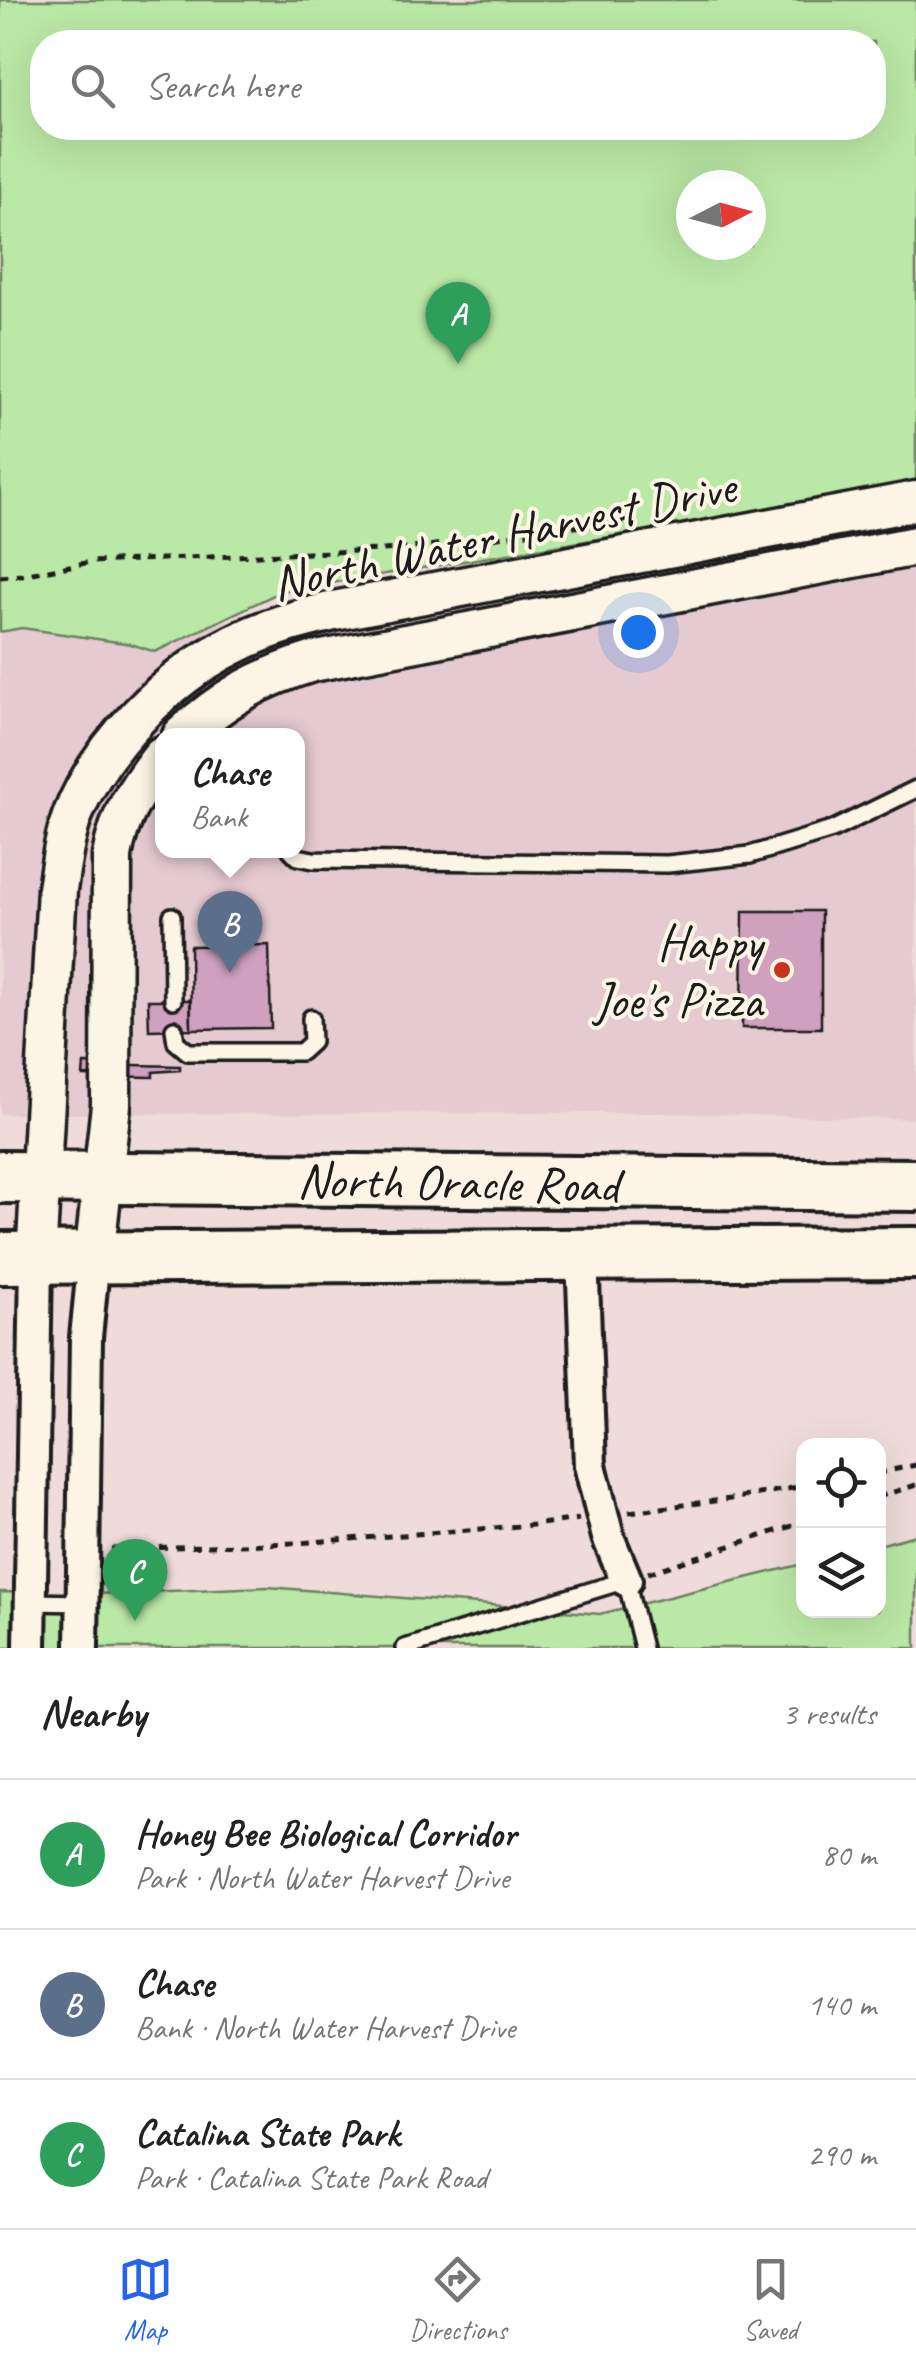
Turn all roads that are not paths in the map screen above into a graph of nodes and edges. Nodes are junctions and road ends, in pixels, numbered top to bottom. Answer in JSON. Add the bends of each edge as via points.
{"nodes":[{"id":1,"x":916,"y":501,"type":"edge"},
{"id":2,"x":916,"y":546,"type":"edge"},
{"id":3,"x":191,"y":728,"type":"edge"},
{"id":4,"x":155,"y":765,"type":"edge"},
{"id":5,"x":916,"y":789,"type":"edge"},
{"id":6,"x":305,"y":858,"type":"edge"},
{"id":7,"x":172,"y":916,"type":"dead end"},
{"id":8,"x":174,"y":1000,"type":"dead end"},
{"id":9,"x":311,"y":1018,"type":"dead end"},
{"id":10,"x":174,"y":1030,"type":"dead end"},
{"id":11,"x":20,"y":1177,"type":"edge"},
{"id":12,"x":102,"y":1178,"type":"junction"},
{"id":13,"x":916,"y":1185,"type":"edge"},
{"id":14,"x":916,"y":1252,"type":"edge"},
{"id":15,"x":582,"y":1255,"type":"junction"},
{"id":16,"x":18,"y":1258,"type":"edge"},
{"id":17,"x":94,"y":1258,"type":"junction"},
{"id":18,"x":626,"y":1580,"type":"junction"},
{"id":19,"x":30,"y":1602,"type":"junction"},
{"id":20,"x":82,"y":1603,"type":"junction"},
{"id":21,"x":30,"y":1648,"type":"edge"},
{"id":22,"x":82,"y":1648,"type":"edge"},
{"id":23,"x":405,"y":1648,"type":"edge"},
{"id":24,"x":643,"y":1648,"type":"edge"}],
"edges":[{"from":1,"to":11,"type":"street","name":"North Water Harvest Drive","via":[[334,611],[295,620],[202,663],[139,716],[74,813],[57,889]]},
{"from":2,"to":3,"type":"street","name":"North Water Harvest Drive","via":[[312,662],[232,696]]},
{"from":4,"to":12,"type":"street","via":[[126,808],[112,856],[112,1105]]},
{"from":5,"to":6,"type":"lane","via":[[832,830],[750,855],[668,864]]},
{"from":7,"to":8,"type":"lane"},
{"from":9,"to":10,"type":"lane","via":[[312,1042],[301,1052],[188,1052]]},
{"from":11,"to":12,"type":"highway","name":"North Oracle Road"},
{"from":11,"to":16,"type":"street","name":"North Water Harvest Drive"},
{"from":12,"to":13,"type":"highway","name":"North Oracle Road"},
{"from":12,"to":17,"type":"street"},
{"from":14,"to":15,"type":"highway","name":"North Oracle Road"},
{"from":15,"to":17,"type":"highway","name":"North Oracle Road"},
{"from":15,"to":18,"type":"street","via":[[590,1465]]},
{"from":16,"to":17,"type":"highway","name":"North Oracle Road"},
{"from":16,"to":19,"type":"street"},
{"from":17,"to":20,"type":"street","via":[[86,1337]]},
{"from":18,"to":23,"type":"lane"},
{"from":18,"to":24,"type":"lane"},
{"from":19,"to":20,"type":"lane"},
{"from":19,"to":21,"type":"street"},
{"from":20,"to":22,"type":"street"}]}
